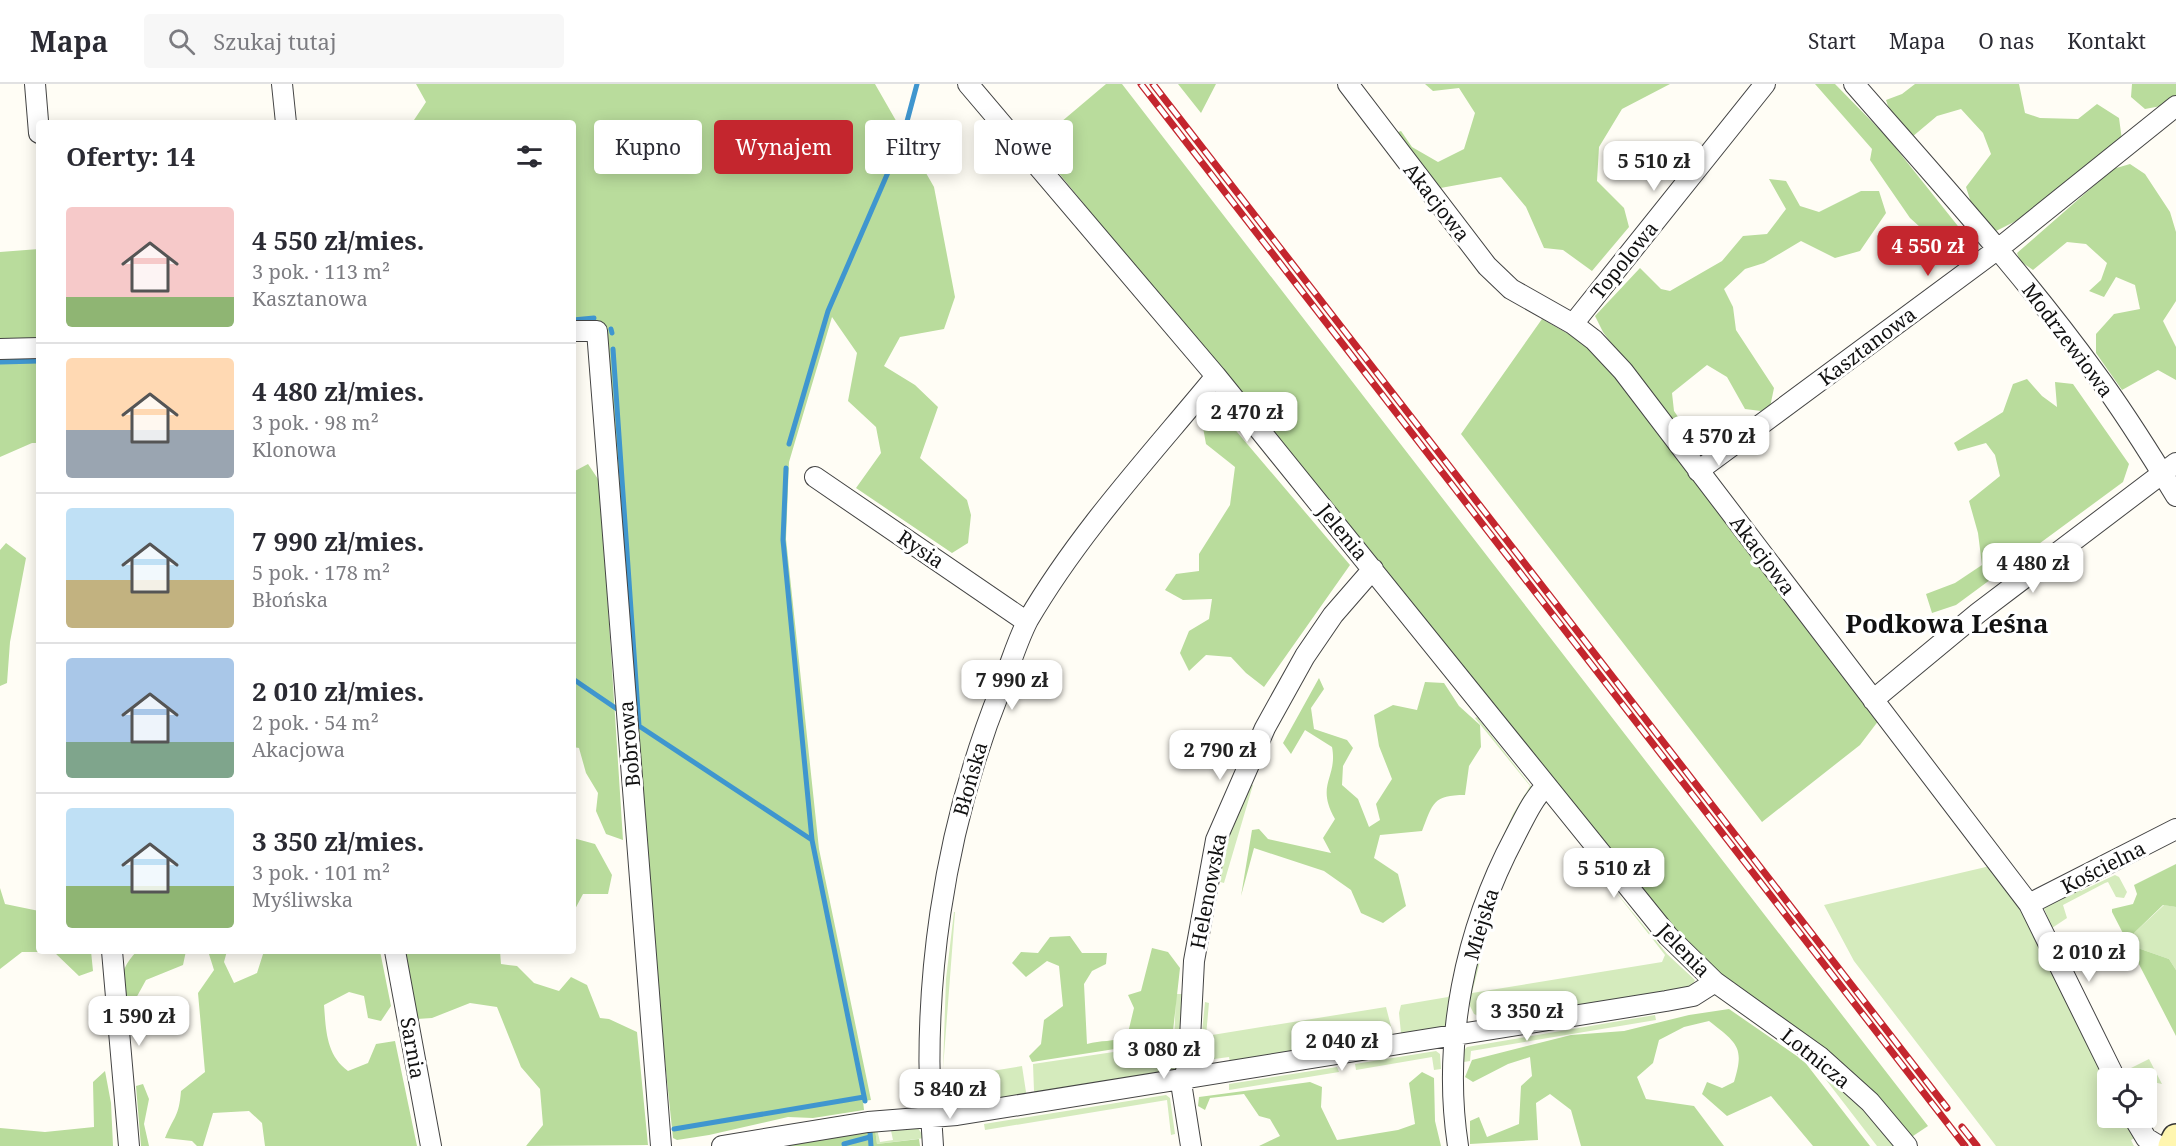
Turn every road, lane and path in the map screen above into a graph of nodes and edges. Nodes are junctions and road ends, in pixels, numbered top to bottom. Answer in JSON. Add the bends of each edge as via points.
{"nodes":[{"id":1,"x":35,"y":84,"type":"edge"},
{"id":2,"x":282,"y":84,"type":"edge"},
{"id":3,"x":968,"y":84,"type":"edge"},
{"id":4,"x":1348,"y":84,"type":"edge"},
{"id":5,"x":1764,"y":84,"type":"edge"},
{"id":6,"x":1854,"y":84,"type":"edge"},
{"id":7,"x":2176,"y":106,"type":"edge"},
{"id":8,"x":38,"y":120,"type":"edge"},
{"id":9,"x":286,"y":120,"type":"edge"},
{"id":10,"x":1998,"y":249,"type":"junction"},
{"id":11,"x":1574,"y":324,"type":"junction"},
{"id":12,"x":576,"y":331,"type":"edge"},
{"id":13,"x":36,"y":348,"type":"edge"},
{"id":14,"x":0,"y":349,"type":"edge"},
{"id":15,"x":1216,"y":376,"type":"junction"},
{"id":16,"x":2169,"y":468,"type":"edge"},
{"id":17,"x":1698,"y":471,"type":"junction"},
{"id":18,"x":815,"y":477,"type":"dead end"},
{"id":19,"x":2176,"y":496,"type":"edge"},
{"id":20,"x":1373,"y":569,"type":"junction"},
{"id":21,"x":1027,"y":622,"type":"junction"},
{"id":22,"x":1873,"y":700,"type":"junction"},
{"id":23,"x":1546,"y":786,"type":"junction"},
{"id":24,"x":2176,"y":829,"type":"edge"},
{"id":25,"x":2029,"y":904,"type":"junction"},
{"id":26,"x":112,"y":954,"type":"edge"},
{"id":27,"x":396,"y":954,"type":"edge"},
{"id":28,"x":1715,"y":982,"type":"junction"},
{"id":29,"x":1454,"y":1035,"type":"junction"},
{"id":30,"x":2110,"y":1068,"type":"edge"},
{"id":31,"x":1184,"y":1078,"type":"junction"},
{"id":32,"x":931,"y":1117,"type":"junction"},
{"id":33,"x":2140,"y":1128,"type":"edge"},
{"id":34,"x":2176,"y":1138,"type":"edge"},
{"id":35,"x":129,"y":1146,"type":"edge"},
{"id":36,"x":430,"y":1146,"type":"edge"},
{"id":37,"x":661,"y":1146,"type":"edge"},
{"id":38,"x":722,"y":1146,"type":"edge"},
{"id":39,"x":933,"y":1146,"type":"edge"},
{"id":40,"x":1191,"y":1146,"type":"edge"},
{"id":41,"x":1458,"y":1146,"type":"edge"},
{"id":42,"x":1906,"y":1146,"type":"edge"},
{"id":43,"x":2159,"y":1146,"type":"edge"},
{"id":44,"x":2172,"y":1146,"type":"edge"}],
"edges":[{"from":1,"to":8,"type":"street"},
{"from":2,"to":9,"type":"street"},
{"from":3,"to":15,"type":"street","name":"Jelenia"},
{"from":4,"to":11,"type":"street","name":"Akacjowa","via":[[1487,266],[1511,289]]},
{"from":5,"to":11,"type":"street","name":"Topolowa"},
{"from":6,"to":10,"type":"street","name":"Modrzewiowa"},
{"from":7,"to":10,"type":"street","name":"Kasztanowa"},
{"from":10,"to":16,"type":"street","name":"Modrzewiowa"},
{"from":10,"to":17,"type":"street","name":"Kasztanowa"},
{"from":11,"to":17,"type":"street","name":"Akacjowa","via":[[1623,371]]},
{"from":12,"to":37,"type":"street","name":"Bobrowa","via":[[597,331]]},
{"from":13,"to":14,"type":"street"},
{"from":15,"to":20,"type":"street","name":"Jelenia"},
{"from":15,"to":21,"type":"street","name":"Błońska","via":[[1090,526]]},
{"from":16,"to":19,"type":"street","name":"Modrzewiowa"},
{"from":16,"to":22,"type":"street","via":[[1987,606]]},
{"from":17,"to":22,"type":"street","name":"Akacjowa"},
{"from":18,"to":21,"type":"street","name":"Rysia"},
{"from":20,"to":23,"type":"street","name":"Jelenia"},
{"from":20,"to":31,"type":"street","name":"Helenowska","via":[[1305,656],[1265,728],[1216,840],[1194,961]]},
{"from":21,"to":32,"type":"street","name":"Błońska","via":[[985,727],[957,823],[939,920],[931,1005]]},
{"from":22,"to":25,"type":"street","name":"Akacjowa"},
{"from":23,"to":28,"type":"street","name":"Jelenia","via":[[1668,936]]},
{"from":23,"to":29,"type":"street","name":"Miejska","via":[[1510,845],[1485,903]]},
{"from":24,"to":25,"type":"street","name":"Kościelna"},
{"from":25,"to":30,"type":"street","name":"Akacjowa"},
{"from":26,"to":35,"type":"street"},
{"from":27,"to":36,"type":"street","name":"Sarnia"},
{"from":28,"to":29,"type":"street","via":[[1690,996]]},
{"from":28,"to":42,"type":"street","name":"Lotnicza","via":[[1820,1057],[1870,1102]]},
{"from":29,"to":31,"type":"street"},
{"from":29,"to":41,"type":"street","name":"Miejska","via":[[1452,1090]]},
{"from":31,"to":32,"type":"street"},
{"from":31,"to":40,"type":"street","name":"Helenowska","via":[[1182,1091]]},
{"from":32,"to":38,"type":"street","via":[[868,1122]]},
{"from":32,"to":39,"type":"street","name":"Błońska"},
{"from":33,"to":43,"type":"street","via":[[2146,1138]]},
{"from":34,"to":44,"type":"street"}]}
